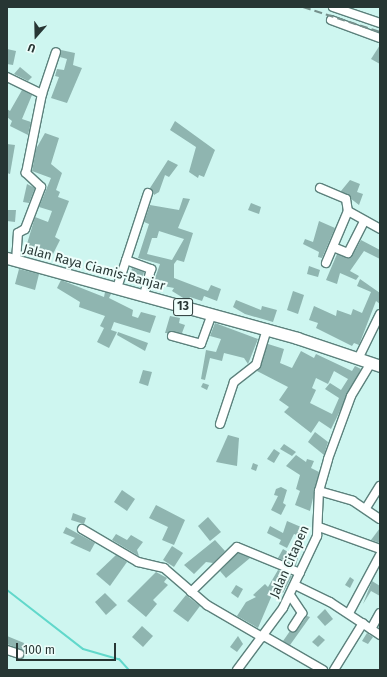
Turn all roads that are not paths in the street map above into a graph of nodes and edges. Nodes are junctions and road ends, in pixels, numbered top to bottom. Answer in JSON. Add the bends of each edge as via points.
{"nodes":[{"id":1,"x":333,"y":7,"type":"edge"},
{"id":2,"x":331,"y":20,"type":"dead end"},
{"id":3,"x":380,"y":23,"type":"edge"},
{"id":4,"x":380,"y":38,"type":"edge"},
{"id":5,"x":56,"y":52,"type":"dead end"},
{"id":6,"x":7,"y":77,"type":"edge"},
{"id":7,"x":42,"y":94,"type":"junction"},
{"id":8,"x":320,"y":188,"type":"dead end"},
{"id":9,"x":148,"y":193,"type":"dead end"},
{"id":10,"x":348,"y":211,"type":"junction"},
{"id":11,"x":364,"y":221,"type":"junction"},
{"id":12,"x":380,"y":229,"type":"edge"},
{"id":13,"x":333,"y":247,"type":"junction"},
{"id":14,"x":11,"y":260,"type":"edge"},
{"id":15,"x":126,"y":260,"type":"junction"},
{"id":16,"x":326,"y":263,"type":"dead end"},
{"id":17,"x":117,"y":288,"type":"junction"},
{"id":18,"x":144,"y":296,"type":"junction"},
{"id":19,"x":212,"y":314,"type":"junction"},
{"id":20,"x":380,"y":314,"type":"edge"},
{"id":21,"x":267,"y":329,"type":"junction"},
{"id":22,"x":172,"y":336,"type":"dead end"},
{"id":23,"x":358,"y":359,"type":"junction"},
{"id":24,"x":375,"y":365,"type":"edge"},
{"id":25,"x":220,"y":424,"type":"dead end"},
{"id":26,"x":380,"y":486,"type":"edge"},
{"id":27,"x":319,"y":491,"type":"junction"},
{"id":28,"x":366,"y":508,"type":"junction"},
{"id":29,"x":380,"y":519,"type":"edge"},
{"id":30,"x":319,"y":527,"type":"junction"},
{"id":31,"x":82,"y":529,"type":"dead end"},
{"id":32,"x":380,"y":549,"type":"edge"},
{"id":33,"x":380,"y":556,"type":"edge"},
{"id":34,"x":300,"y":573,"type":"junction"},
{"id":35,"x":295,"y":585,"type":"junction"},
{"id":36,"x":191,"y":592,"type":"junction"},
{"id":37,"x":290,"y":595,"type":"junction"},
{"id":38,"x":349,"y":613,"type":"junction"},
{"id":39,"x":380,"y":613,"type":"edge"},
{"id":40,"x":362,"y":623,"type":"junction"},
{"id":41,"x":293,"y":627,"type":"dead end"},
{"id":42,"x":371,"y":629,"type":"junction"},
{"id":43,"x":380,"y":635,"type":"edge"},
{"id":44,"x":263,"y":637,"type":"junction"},
{"id":45,"x":7,"y":650,"type":"edge"},
{"id":46,"x":19,"y":654,"type":"dead end"},
{"id":47,"x":237,"y":670,"type":"edge"},
{"id":48,"x":323,"y":670,"type":"edge"},
{"id":49,"x":334,"y":670,"type":"edge"}],
"edges":[{"from":1,"to":3,"type":"street"},
{"from":2,"to":4,"type":"street"},
{"from":5,"to":7,"type":"street"},
{"from":6,"to":7,"type":"street"},
{"from":7,"to":14,"type":"street","via":[[26,173],[41,187],[26,229],[18,233]]},
{"from":8,"to":10,"type":"street","via":[[346,199]]},
{"from":9,"to":15,"type":"street"},
{"from":10,"to":11,"type":"street"},
{"from":10,"to":13,"type":"street"},
{"from":11,"to":12,"type":"street"},
{"from":11,"to":13,"type":"street","via":[[348,253]]},
{"from":13,"to":16,"type":"street"},
{"from":14,"to":17,"type":"highway","name":"Jalan Raya Ciamis-Banjar","number":"13"},
{"from":15,"to":17,"type":"street"},
{"from":15,"to":18,"type":"street","via":[[151,270]]},
{"from":17,"to":18,"type":"highway","name":"Jalan Raya Ciamis-Banjar","number":"13"},
{"from":18,"to":19,"type":"highway","name":"Jalan Raya Ciamis-Banjar","number":"13"},
{"from":19,"to":21,"type":"highway","name":"Jalan Raya Ciamis-Banjar","number":"13"},
{"from":19,"to":22,"type":"street","via":[[201,344]]},
{"from":20,"to":23,"type":"street"},
{"from":21,"to":23,"type":"highway","name":"Jalan Raya Ciamis-Banjar","number":"13"},
{"from":21,"to":25,"type":"street","via":[[256,365],[234,382]]},
{"from":23,"to":24,"type":"highway","number":"13"},
{"from":24,"to":27,"type":"street","name":"Jalan Citapen","via":[[347,407]]},
{"from":26,"to":28,"type":"street"},
{"from":27,"to":28,"type":"street"},
{"from":27,"to":30,"type":"street","name":"Jalan Citapen"},
{"from":28,"to":29,"type":"street"},
{"from":30,"to":32,"type":"street"},
{"from":30,"to":34,"type":"street","name":"Jalan Citapen"},
{"from":31,"to":36,"type":"street","via":[[138,562],[164,568]]},
{"from":33,"to":38,"type":"street"},
{"from":34,"to":35,"type":"street","name":"Jalan Citapen"},
{"from":34,"to":36,"type":"street","via":[[237,547]]},
{"from":35,"to":37,"type":"street","name":"Jalan Citapen"},
{"from":35,"to":38,"type":"street"},
{"from":36,"to":44,"type":"street"},
{"from":37,"to":41,"type":"street","via":[[302,613]]},
{"from":37,"to":44,"type":"street","name":"Jalan Citapen"},
{"from":38,"to":40,"type":"street"},
{"from":39,"to":42,"type":"street"},
{"from":40,"to":42,"type":"street"},
{"from":40,"to":49,"type":"street"},
{"from":42,"to":43,"type":"street"},
{"from":44,"to":47,"type":"street","name":"Jalan Citapen"},
{"from":44,"to":48,"type":"street"},
{"from":45,"to":46,"type":"street"}]}
